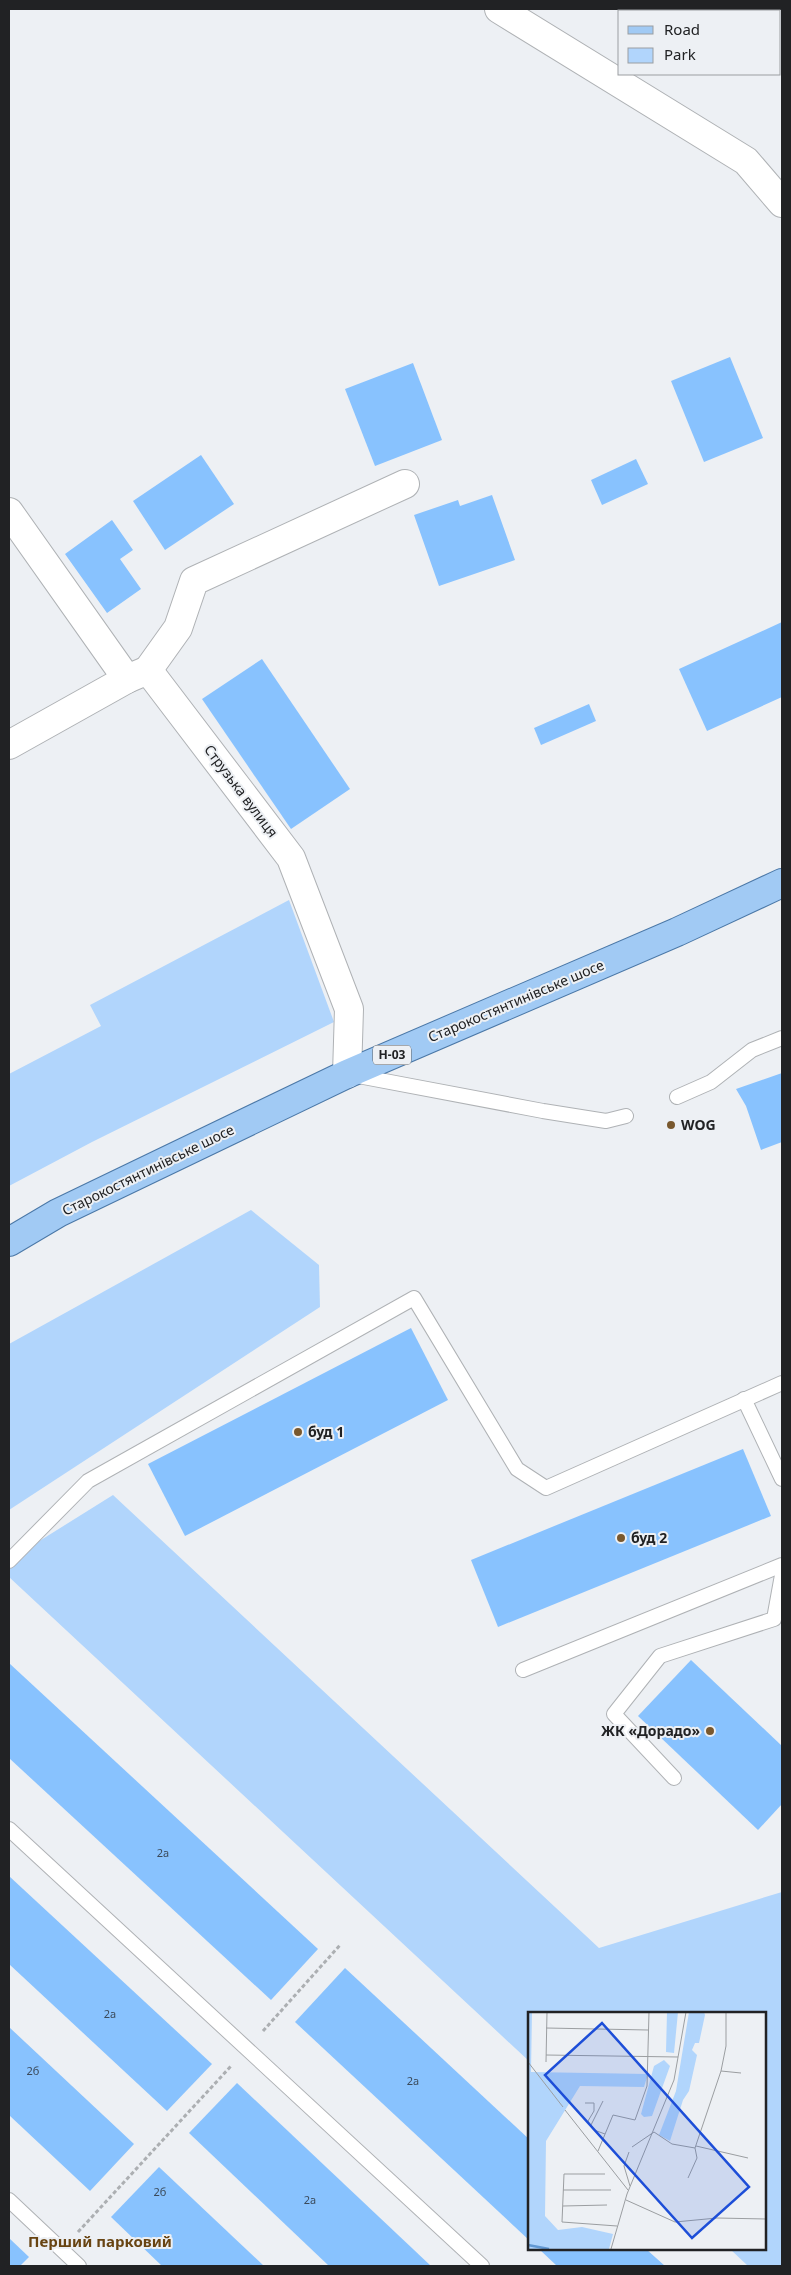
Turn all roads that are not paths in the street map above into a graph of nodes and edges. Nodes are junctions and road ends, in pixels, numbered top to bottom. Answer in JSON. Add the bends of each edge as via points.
{"nodes":[{"id":1,"x":499,"y":9,"type":"edge"},
{"id":2,"x":782,"y":203,"type":"edge"},
{"id":3,"x":405,"y":484,"type":"dead end"},
{"id":4,"x":9,"y":512,"type":"edge"},
{"id":5,"x":137,"y":674,"type":"junction"},
{"id":6,"x":9,"y":745,"type":"edge"},
{"id":7,"x":782,"y":883,"type":"edge"},
{"id":8,"x":782,"y":1038,"type":"edge"},
{"id":9,"x":347,"y":1074,"type":"junction"},
{"id":10,"x":678,"y":1096,"type":"dead end"},
{"id":11,"x":626,"y":1116,"type":"dead end"},
{"id":12,"x":9,"y":1242,"type":"edge"},
{"id":13,"x":782,"y":1383,"type":"edge"},
{"id":14,"x":744,"y":1400,"type":"junction"},
{"id":15,"x":782,"y":1479,"type":"edge"},
{"id":16,"x":9,"y":1561,"type":"edge"},
{"id":17,"x":782,"y":1565,"type":"edge"},
{"id":18,"x":782,"y":1575,"type":"edge"},
{"id":19,"x":523,"y":1670,"type":"dead end"},
{"id":20,"x":674,"y":1778,"type":"dead end"},
{"id":21,"x":9,"y":1829,"type":"edge"},
{"id":22,"x":9,"y":2200,"type":"edge"},
{"id":23,"x":80,"y":2266,"type":"edge"},
{"id":24,"x":482,"y":2266,"type":"edge"}],
"edges":[{"from":1,"to":2,"type":"street","via":[[746,161]]},
{"from":3,"to":5,"type":"street","via":[[194,580],[178,628]]},
{"from":4,"to":5,"type":"street","name":"Струзька вулиця"},
{"from":5,"to":6,"type":"street"},
{"from":5,"to":9,"type":"street","name":"Струзька вулиця","via":[[291,858],[349,1009]]},
{"from":7,"to":9,"type":"main road","name":"Старокостянтинівське шосе","number":"Н-03","via":[[677,932]]},
{"from":8,"to":10,"type":"lane","via":[[752,1050],[711,1082]]},
{"from":9,"to":11,"type":"lane","via":[[606,1121]]},
{"from":9,"to":12,"type":"main road","name":"Старокостянтинівське шосе","number":"Н-03","via":[[58,1213]]},
{"from":13,"to":14,"type":"lane"},
{"from":14,"to":15,"type":"lane"},
{"from":14,"to":16,"type":"lane","via":[[546,1488],[517,1469],[414,1298],[88,1481]]},
{"from":17,"to":19,"type":"lane"},
{"from":18,"to":20,"type":"lane","via":[[774,1619],[660,1656],[614,1714]]},
{"from":21,"to":24,"type":"lane"},
{"from":22,"to":23,"type":"lane"}]}
